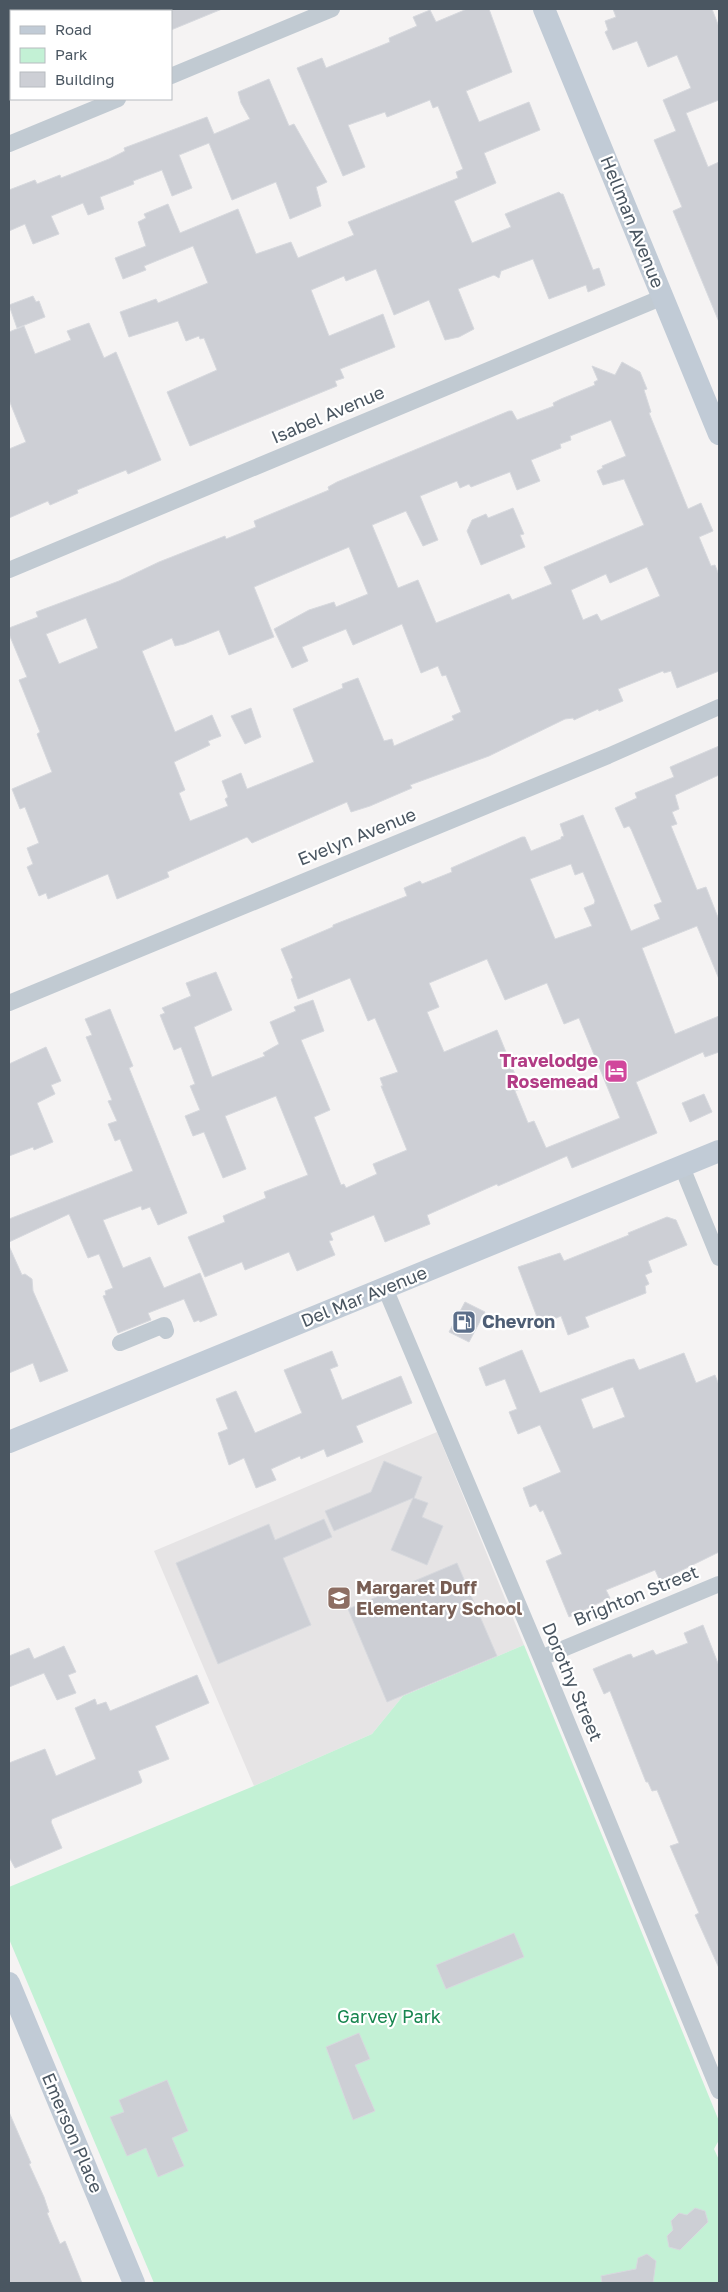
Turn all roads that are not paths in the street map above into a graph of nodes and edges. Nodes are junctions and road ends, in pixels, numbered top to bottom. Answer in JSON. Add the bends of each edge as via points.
{"nodes":[{"id":1,"x":332,"y":9,"type":"edge"},
{"id":2,"x":544,"y":9,"type":"edge"},
{"id":3,"x":172,"y":76,"type":"edge"},
{"id":4,"x":116,"y":100,"type":"edge"},
{"id":5,"x":9,"y":144,"type":"edge"},
{"id":6,"x":663,"y":297,"type":"junction"},
{"id":7,"x":719,"y":434,"type":"edge"},
{"id":8,"x":9,"y":570,"type":"edge"},
{"id":9,"x":719,"y":707,"type":"edge"},
{"id":10,"x":9,"y":1002,"type":"edge"},
{"id":11,"x":719,"y":1151,"type":"edge"},
{"id":12,"x":682,"y":1166,"type":"junction"},
{"id":13,"x":719,"y":1258,"type":"edge"},
{"id":14,"x":385,"y":1288,"type":"junction"},
{"id":15,"x":166,"y":1331,"type":"dead end"},
{"id":16,"x":120,"y":1343,"type":"dead end"},
{"id":17,"x":9,"y":1442,"type":"edge"},
{"id":18,"x":719,"y":1584,"type":"edge"},
{"id":19,"x":541,"y":1658,"type":"junction"},
{"id":20,"x":9,"y":1983,"type":"edge"},
{"id":21,"x":719,"y":2092,"type":"edge"},
{"id":22,"x":134,"y":2283,"type":"edge"}],
"edges":[{"from":1,"to":3,"type":"street"},
{"from":2,"to":6,"type":"street","name":"Hellman Avenue"},
{"from":4,"to":5,"type":"street"},
{"from":6,"to":7,"type":"street","name":"Hellman Avenue"},
{"from":6,"to":8,"type":"street","name":"Isabel Avenue"},
{"from":9,"to":10,"type":"street","name":"Evelyn Avenue","via":[[608,756]]},
{"from":11,"to":12,"type":"street","name":"Del Mar Avenue"},
{"from":12,"to":13,"type":"street"},
{"from":12,"to":14,"type":"street","name":"Del Mar Avenue"},
{"from":14,"to":17,"type":"street","name":"Del Mar Avenue"},
{"from":14,"to":19,"type":"street","name":"Dorothy Street"},
{"from":15,"to":16,"type":"street","via":[[164,1325]]},
{"from":18,"to":19,"type":"street","name":"Brighton Street"},
{"from":19,"to":21,"type":"street","name":"Dorothy Street"},
{"from":20,"to":22,"type":"street","name":"Emerson Place"}]}
